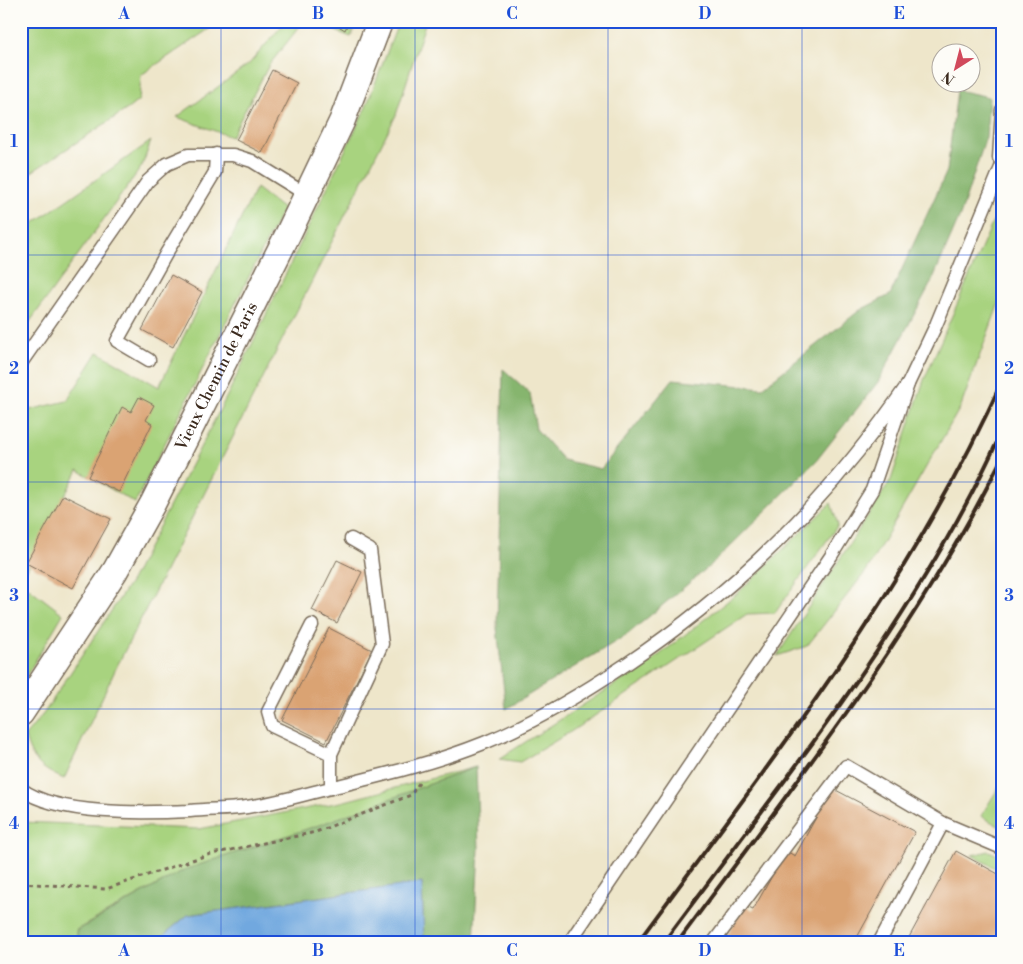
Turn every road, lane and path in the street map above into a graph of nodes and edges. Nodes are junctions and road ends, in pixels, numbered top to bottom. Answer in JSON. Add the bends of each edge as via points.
{"nodes":[{"id":1,"x":380,"y":21,"type":"edge"},
{"id":2,"x":1002,"y":110,"type":"edge"},
{"id":3,"x":216,"y":154,"type":"junction"},
{"id":4,"x":1000,"y":161,"type":"edge"},
{"id":5,"x":307,"y":195,"type":"junction"},
{"id":6,"x":149,"y":360,"type":"dead end"},
{"id":7,"x":21,"y":363,"type":"edge"},
{"id":8,"x":908,"y":384,"type":"junction"},
{"id":9,"x":351,"y":539,"type":"dead end"},
{"id":10,"x":312,"y":625,"type":"dead end"},
{"id":11,"x":21,"y":713,"type":"edge"},
{"id":12,"x":331,"y":754,"type":"junction"},
{"id":13,"x":424,"y":763,"type":"junction"},
{"id":14,"x":331,"y":788,"type":"junction"},
{"id":15,"x":21,"y":789,"type":"edge"},
{"id":16,"x":943,"y":823,"type":"junction"},
{"id":17,"x":1002,"y":848,"type":"edge"},
{"id":18,"x":21,"y":884,"type":"edge"},
{"id":19,"x":570,"y":943,"type":"edge"},
{"id":20,"x":713,"y":943,"type":"edge"},
{"id":21,"x":879,"y":943,"type":"edge"}],
"edges":[{"from":1,"to":5,"type":"street","name":"Vieux Chemin de Paris","via":[[342,121]]},
{"from":2,"to":4,"type":"lane"},
{"from":3,"to":5,"type":"lane","via":[[252,161]]},
{"from":3,"to":6,"type":"lane","via":[[215,172],[117,341]]},
{"from":3,"to":7,"type":"lane","via":[[188,155],[167,164],[148,181]]},
{"from":4,"to":8,"type":"lane","via":[[936,325]]},
{"from":5,"to":11,"type":"street","name":"Vieux Chemin de Paris","via":[[115,571]]},
{"from":8,"to":13,"type":"lane","via":[[871,438],[823,495],[787,534],[707,605],[661,641],[574,700],[484,743]]},
{"from":8,"to":19,"type":"lane","via":[[872,490]]},
{"from":9,"to":12,"type":"lane","via":[[370,550],[382,644]]},
{"from":10,"to":12,"type":"lane","via":[[268,712],[272,726]]},
{"from":12,"to":14,"type":"lane"},
{"from":13,"to":14,"type":"lane"},
{"from":13,"to":18,"type":"path","via":[[426,772],[411,795],[316,832],[207,855],[106,889]]},
{"from":14,"to":15,"type":"lane","via":[[248,807],[159,812],[106,811],[59,804]]},
{"from":16,"to":17,"type":"lane"},
{"from":16,"to":20,"type":"lane","via":[[846,766]]},
{"from":16,"to":21,"type":"lane"}]}
